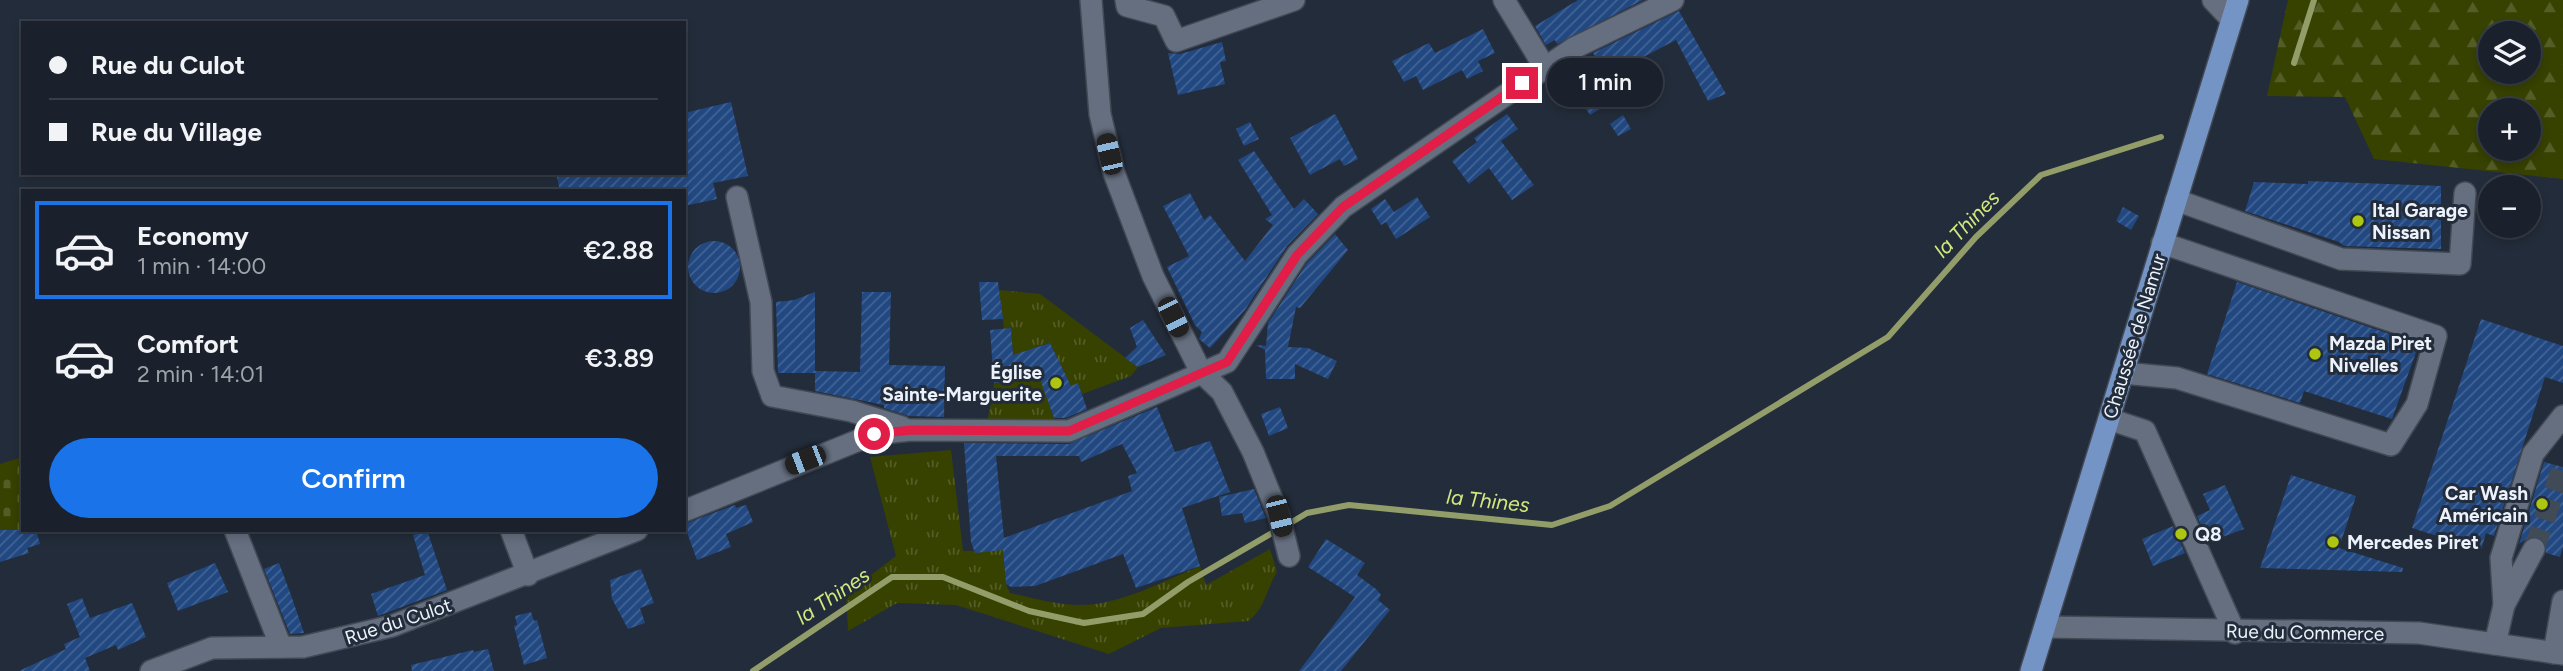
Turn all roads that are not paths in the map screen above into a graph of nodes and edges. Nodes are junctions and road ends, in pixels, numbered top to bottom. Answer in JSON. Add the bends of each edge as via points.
{"nodes":[{"id":1,"x":1091,"y":0,"type":"edge"},
{"id":2,"x":1126,"y":0,"type":"edge"},
{"id":3,"x":1294,"y":0,"type":"edge"},
{"id":4,"x":1504,"y":0,"type":"edge"},
{"id":5,"x":1673,"y":0,"type":"edge"},
{"id":6,"x":2213,"y":0,"type":"edge"},
{"id":7,"x":2234,"y":9,"type":"edge"},
{"id":8,"x":1545,"y":68,"type":"junction"},
{"id":9,"x":2465,"y":193,"type":"dead end"},
{"id":10,"x":737,"y":197,"type":"dead end"},
{"id":11,"x":2176,"y":200,"type":"junction"},
{"id":12,"x":2162,"y":243,"type":"junction"},
{"id":13,"x":1227,"y":362,"type":"junction"},
{"id":14,"x":1200,"y":372,"type":"junction"},
{"id":15,"x":2123,"y":373,"type":"junction"},
{"id":16,"x":1222,"y":392,"type":"junction"},
{"id":17,"x":2563,"y":416,"type":"edge"},
{"id":18,"x":2109,"y":419,"type":"junction"},
{"id":19,"x":911,"y":430,"type":"junction"},
{"id":20,"x":686,"y":510,"type":"edge"},
{"id":21,"x":236,"y":532,"type":"edge"},
{"id":22,"x":512,"y":532,"type":"edge"},
{"id":23,"x":632,"y":532,"type":"edge"},
{"id":24,"x":2534,"y":549,"type":"tunnel mouth"},
{"id":25,"x":1289,"y":556,"type":"dead end"},
{"id":26,"x":528,"y":575,"type":"junction"},
{"id":27,"x":2563,"y":601,"type":"edge"},
{"id":28,"x":2504,"y":605,"type":"junction"},
{"id":29,"x":2045,"y":627,"type":"junction"},
{"id":30,"x":2235,"y":633,"type":"junction"},
{"id":31,"x":2495,"y":644,"type":"junction"},
{"id":32,"x":281,"y":647,"type":"junction"},
{"id":33,"x":2559,"y":654,"type":"edge"},
{"id":34,"x":151,"y":671,"type":"edge"},
{"id":35,"x":2031,"y":671,"type":"edge"}],
"edges":[{"from":1,"to":14,"type":"street","via":[[1100,114],[1114,173],[1153,276]]},
{"from":2,"to":3,"type":"street","via":[[1128,6],[1164,16],[1175,41]]},
{"from":4,"to":8,"type":"street"},
{"from":5,"to":8,"type":"street","via":[[1574,48]]},
{"from":6,"to":7,"type":"street"},
{"from":7,"to":11,"type":"main road","name":"Chaussée de Namur"},
{"from":8,"to":13,"type":"street","via":[[1343,207],[1297,255]]},
{"from":9,"to":11,"type":"street","via":[[2460,264],[2341,259]]},
{"from":10,"to":19,"type":"street","via":[[761,302],[763,371],[772,396],[851,411]]},
{"from":11,"to":12,"type":"main road","name":"Chaussée de Namur"},
{"from":12,"to":15,"type":"main road","name":"Chaussée de Namur"},
{"from":12,"to":15,"type":"street","via":[[2436,336],[2417,404],[2391,445],[2177,378]]},
{"from":13,"to":14,"type":"street"},
{"from":13,"to":16,"type":"street"},
{"from":14,"to":16,"type":"street"},
{"from":14,"to":19,"type":"street","via":[[1069,431]]},
{"from":15,"to":18,"type":"main road","name":"Chaussée de Namur"},
{"from":16,"to":25,"type":"street","via":[[1253,452],[1279,516]]},
{"from":17,"to":28,"type":"street","via":[[2533,454],[2501,558]]},
{"from":18,"to":29,"type":"main road","name":"Chaussée de Namur"},
{"from":18,"to":30,"type":"street","via":[[2144,431]]},
{"from":19,"to":20,"type":"street","via":[[874,434]]},
{"from":21,"to":32,"type":"street"},
{"from":22,"to":26,"type":"street"},
{"from":23,"to":26,"type":"street","name":"Rue du Culot"},
{"from":24,"to":28,"type":"street"},
{"from":26,"to":32,"type":"street","name":"Rue du Culot","via":[[392,626],[303,647]]},
{"from":27,"to":33,"type":"street"},
{"from":28,"to":31,"type":"street"},
{"from":29,"to":30,"type":"street","name":"Rue du Commerce"},
{"from":29,"to":35,"type":"main road","name":"Chaussée de Namur"},
{"from":30,"to":31,"type":"street","name":"Rue du Commerce","via":[[2419,634]]},
{"from":31,"to":33,"type":"street","name":"Rue du Commerce"},
{"from":32,"to":34,"type":"street","name":"Rue du Culot","via":[[212,648]]}]}
